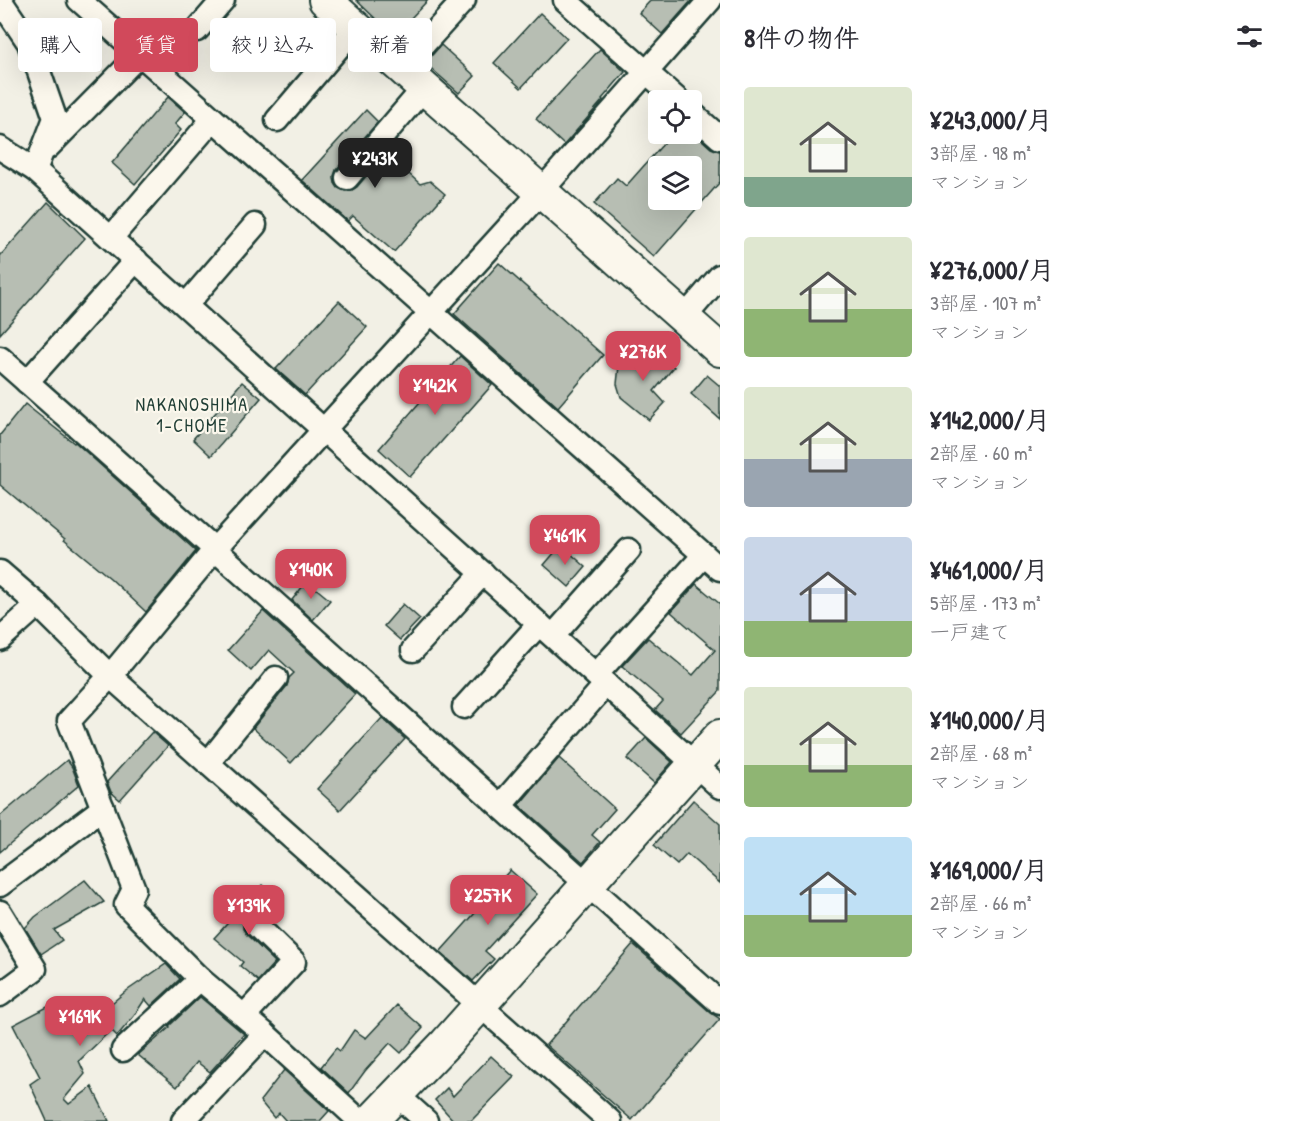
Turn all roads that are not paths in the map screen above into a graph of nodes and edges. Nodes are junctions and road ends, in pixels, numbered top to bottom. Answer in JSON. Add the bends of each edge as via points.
{"nodes":[{"id":1,"x":0,"y":0,"type":"edge"},
{"id":2,"x":79,"y":0,"type":"edge"},
{"id":3,"x":223,"y":0,"type":"edge"},
{"id":4,"x":325,"y":0,"type":"edge"},
{"id":5,"x":464,"y":0,"type":"edge"},
{"id":6,"x":565,"y":0,"type":"edge"},
{"id":7,"x":710,"y":0,"type":"edge"},
{"id":8,"x":348,"y":20,"type":"edge"},
{"id":9,"x":198,"y":29,"type":"edge"},
{"id":10,"x":114,"y":31,"type":"edge"},
{"id":11,"x":348,"y":36,"type":"edge"},
{"id":12,"x":123,"y":72,"type":"edge"},
{"id":13,"x":160,"y":72,"type":"edge"},
{"id":14,"x":406,"y":72,"type":"edge"},
{"id":15,"x":646,"y":72,"type":"junction"},
{"id":16,"x":413,"y":78,"type":"junction"},
{"id":17,"x":667,"y":90,"type":"edge"},
{"id":18,"x":213,"y":119,"type":"junction"},
{"id":19,"x":277,"y":120,"type":"dead end"},
{"id":20,"x":702,"y":122,"type":"edge"},
{"id":21,"x":720,"y":138,"type":"edge"},
{"id":22,"x":0,"y":147,"type":"edge"},
{"id":23,"x":38,"y":162,"type":"junction"},
{"id":24,"x":347,"y":178,"type":"dead end"},
{"id":25,"x":541,"y":191,"type":"junction"},
{"id":26,"x":255,"y":225,"type":"dead end"},
{"id":27,"x":111,"y":238,"type":"junction"},
{"id":28,"x":136,"y":260,"type":"junction"},
{"id":29,"x":720,"y":276,"type":"edge"},
{"id":30,"x":186,"y":305,"type":"junction"},
{"id":31,"x":431,"y":312,"type":"junction"},
{"id":32,"x":684,"y":318,"type":"junction"},
{"id":33,"x":720,"y":350,"type":"edge"},
{"id":34,"x":0,"y":358,"type":"edge"},
{"id":35,"x":27,"y":382,"type":"junction"},
{"id":36,"x":324,"y":429,"type":"junction"},
{"id":37,"x":216,"y":548,"type":"junction"},
{"id":38,"x":629,"y":550,"type":"dead end"},
{"id":39,"x":712,"y":562,"type":"edge"},
{"id":40,"x":0,"y":572,"type":"edge"},
{"id":41,"x":483,"y":573,"type":"junction"},
{"id":42,"x":38,"y":605,"type":"junction"},
{"id":43,"x":546,"y":630,"type":"junction"},
{"id":44,"x":0,"y":639,"type":"edge"},
{"id":45,"x":413,"y":650,"type":"dead end"},
{"id":46,"x":110,"y":676,"type":"junction"},
{"id":47,"x":276,"y":678,"type":"dead end"},
{"id":48,"x":601,"y":679,"type":"junction"},
{"id":49,"x":464,"y":707,"type":"dead end"},
{"id":50,"x":720,"y":736,"type":"edge"},
{"id":51,"x":208,"y":763,"type":"junction"},
{"id":52,"x":695,"y":764,"type":"junction"},
{"id":53,"x":720,"y":787,"type":"edge"},
{"id":54,"x":500,"y":806,"type":"junction"},
{"id":55,"x":103,"y":808,"type":"junction"},
{"id":56,"x":0,"y":885,"type":"edge"},
{"id":57,"x":587,"y":885,"type":"junction"},
{"id":58,"x":0,"y":912,"type":"edge"},
{"id":59,"x":256,"y":924,"type":"dead end"},
{"id":60,"x":200,"y":979,"type":"junction"},
{"id":61,"x":0,"y":995,"type":"edge"},
{"id":62,"x":720,"y":1003,"type":"edge"},
{"id":63,"x":480,"y":1005,"type":"junction"},
{"id":64,"x":244,"y":1016,"type":"junction"},
{"id":65,"x":265,"y":1034,"type":"junction"},
{"id":66,"x":123,"y":1050,"type":"dead end"},
{"id":67,"x":397,"y":1095,"type":"junction"},
{"id":68,"x":183,"y":1121,"type":"edge"},
{"id":69,"x":360,"y":1121,"type":"edge"},
{"id":70,"x":371,"y":1121,"type":"edge"},
{"id":71,"x":426,"y":1121,"type":"edge"},
{"id":72,"x":610,"y":1121,"type":"edge"}],
"edges":[{"from":1,"to":23,"type":"street","via":[[29,43],[55,118]]},
{"from":2,"to":10,"type":"street"},
{"from":3,"to":9,"type":"street"},
{"from":4,"to":8,"type":"street"},
{"from":5,"to":16,"type":"street"},
{"from":6,"to":15,"type":"street"},
{"from":7,"to":15,"type":"street"},
{"from":11,"to":19,"type":"street"},
{"from":12,"to":23,"type":"street"},
{"from":13,"to":18,"type":"street"},
{"from":14,"to":16,"type":"street"},
{"from":15,"to":17,"type":"street"},
{"from":15,"to":25,"type":"street"},
{"from":16,"to":24,"type":"street"},
{"from":16,"to":25,"type":"street"},
{"from":18,"to":27,"type":"street"},
{"from":18,"to":31,"type":"street"},
{"from":20,"to":21,"type":"street"},
{"from":22,"to":23,"type":"street"},
{"from":23,"to":27,"type":"street"},
{"from":25,"to":31,"type":"street"},
{"from":25,"to":32,"type":"street"},
{"from":26,"to":30,"type":"street"},
{"from":27,"to":28,"type":"street"},
{"from":28,"to":30,"type":"street"},
{"from":28,"to":35,"type":"street"},
{"from":29,"to":32,"type":"street"},
{"from":30,"to":36,"type":"street"},
{"from":31,"to":36,"type":"street"},
{"from":31,"to":39,"type":"street"},
{"from":32,"to":33,"type":"street"},
{"from":34,"to":35,"type":"street"},
{"from":35,"to":37,"type":"street"},
{"from":36,"to":37,"type":"street"},
{"from":36,"to":41,"type":"street"},
{"from":37,"to":46,"type":"street"},
{"from":37,"to":54,"type":"street"},
{"from":38,"to":43,"type":"street"},
{"from":39,"to":48,"type":"street"},
{"from":40,"to":42,"type":"street"},
{"from":41,"to":43,"type":"street"},
{"from":41,"to":45,"type":"street"},
{"from":42,"to":44,"type":"street"},
{"from":42,"to":46,"type":"street"},
{"from":43,"to":48,"type":"street"},
{"from":43,"to":49,"type":"street"},
{"from":46,"to":51,"type":"street"},
{"from":46,"to":55,"type":"street","via":[[69,721]]},
{"from":47,"to":51,"type":"street"},
{"from":48,"to":52,"type":"street"},
{"from":48,"to":54,"type":"street"},
{"from":50,"to":52,"type":"street"},
{"from":51,"to":63,"type":"street"},
{"from":52,"to":53,"type":"street"},
{"from":52,"to":57,"type":"street"},
{"from":54,"to":57,"type":"street"},
{"from":55,"to":56,"type":"street"},
{"from":55,"to":60,"type":"street","via":[[134,889],[126,905]]},
{"from":57,"to":62,"type":"street"},
{"from":57,"to":63,"type":"street"},
{"from":58,"to":61,"type":"street","via":[[35,969]]},
{"from":59,"to":64,"type":"street","via":[[294,962]]},
{"from":60,"to":64,"type":"street"},
{"from":60,"to":66,"type":"street"},
{"from":63,"to":67,"type":"street"},
{"from":63,"to":72,"type":"street"},
{"from":64,"to":65,"type":"street"},
{"from":65,"to":68,"type":"street"},
{"from":65,"to":69,"type":"street"},
{"from":67,"to":70,"type":"street"},
{"from":67,"to":71,"type":"street"}]}
